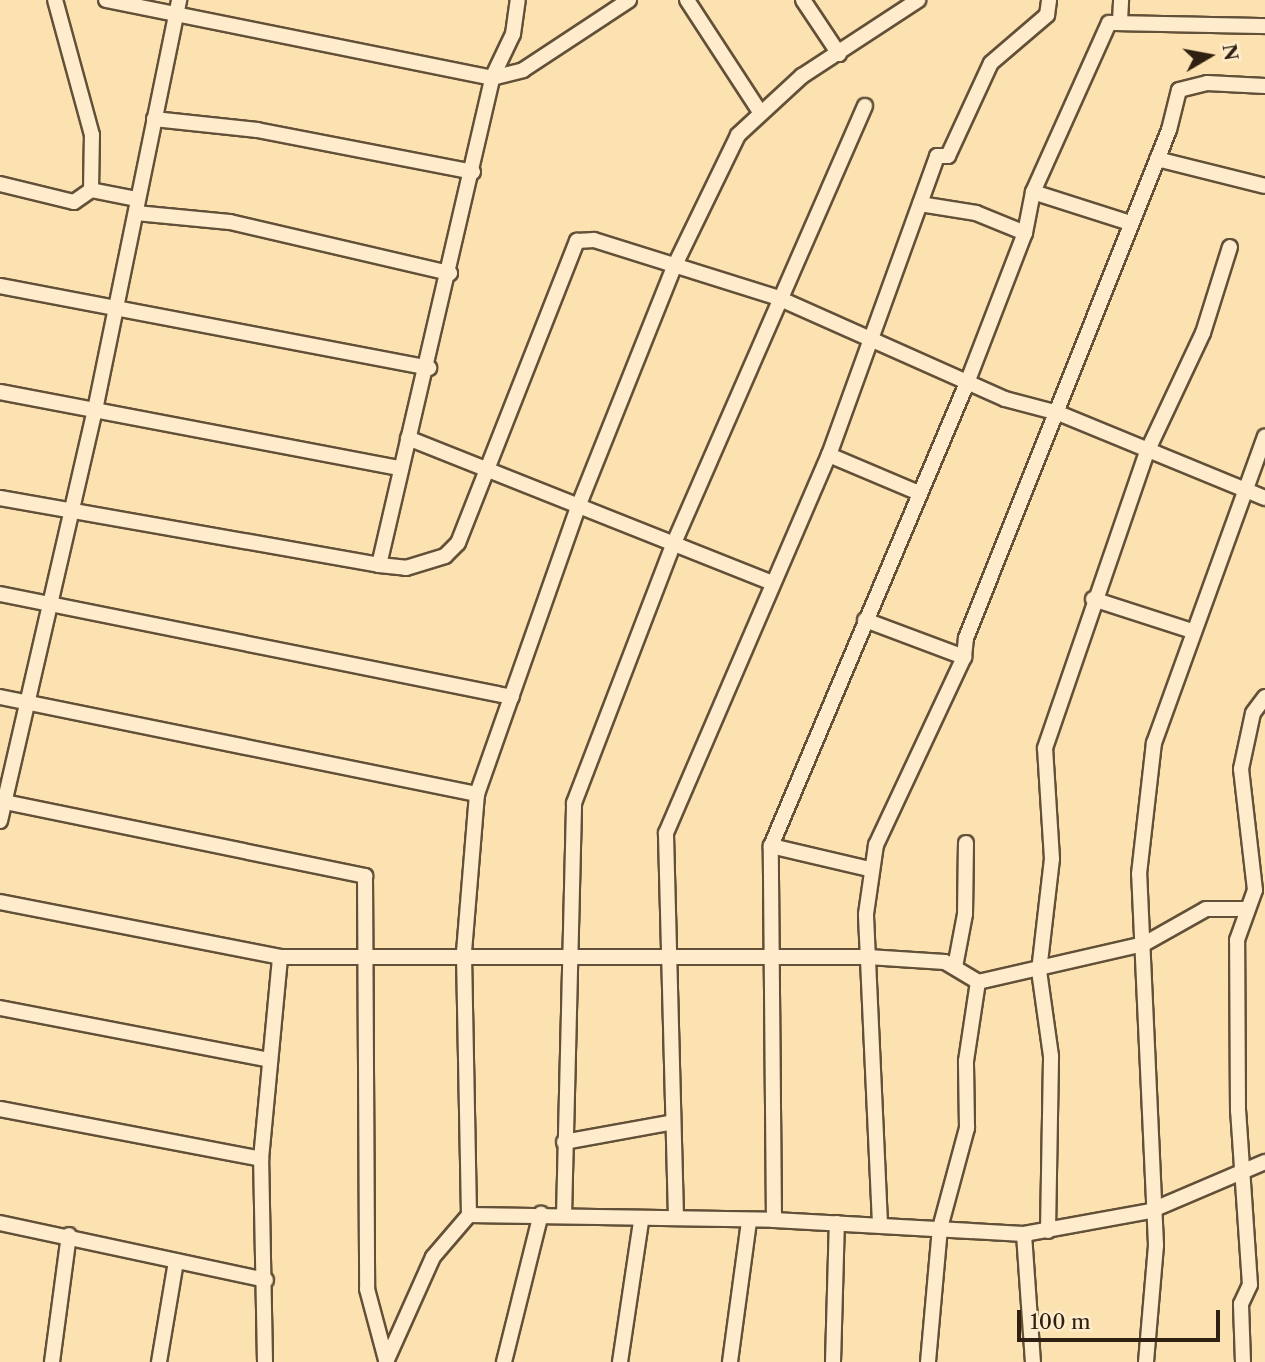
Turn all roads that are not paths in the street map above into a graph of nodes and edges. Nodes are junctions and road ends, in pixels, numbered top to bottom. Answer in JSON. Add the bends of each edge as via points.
{"nodes":[{"id":1,"x":55,"y":0,"type":"edge"},
{"id":2,"x":106,"y":0,"type":"edge"},
{"id":3,"x":518,"y":0,"type":"edge"},
{"id":4,"x":629,"y":0,"type":"edge"},
{"id":5,"x":687,"y":0,"type":"edge"},
{"id":6,"x":803,"y":0,"type":"edge"},
{"id":7,"x":918,"y":0,"type":"edge"},
{"id":8,"x":1049,"y":0,"type":"edge"},
{"id":9,"x":1121,"y":0,"type":"edge"},
{"id":10,"x":177,"y":6,"type":"edge"},
{"id":11,"x":1120,"y":21,"type":"junction"},
{"id":12,"x":1265,"y":26,"type":"edge"},
{"id":13,"x":839,"y":54,"type":"junction"},
{"id":14,"x":492,"y":78,"type":"junction"},
{"id":15,"x":1265,"y":86,"type":"edge"},
{"id":16,"x":865,"y":106,"type":"dead end"},
{"id":17,"x":760,"y":111,"type":"junction"},
{"id":18,"x":155,"y":119,"type":"junction"},
{"id":19,"x":1157,"y":159,"type":"junction"},
{"id":20,"x":473,"y":172,"type":"junction"},
{"id":21,"x":0,"y":183,"type":"edge"},
{"id":22,"x":1265,"y":186,"type":"edge"},
{"id":23,"x":91,"y":190,"type":"junction"},
{"id":24,"x":1033,"y":191,"type":"junction"},
{"id":25,"x":920,"y":204,"type":"junction"},
{"id":26,"x":136,"y":206,"type":"junction"},
{"id":27,"x":1130,"y":223,"type":"junction"},
{"id":28,"x":1025,"y":233,"type":"junction"},
{"id":29,"x":1230,"y":247,"type":"dead end"},
{"id":30,"x":675,"y":265,"type":"junction"},
{"id":31,"x":450,"y":273,"type":"junction"},
{"id":32,"x":0,"y":286,"type":"edge"},
{"id":33,"x":776,"y":297,"type":"junction"},
{"id":34,"x":113,"y":309,"type":"junction"},
{"id":35,"x":874,"y":340,"type":"junction"},
{"id":36,"x":429,"y":368,"type":"junction"},
{"id":37,"x":967,"y":383,"type":"junction"},
{"id":38,"x":0,"y":392,"type":"edge"},
{"id":39,"x":95,"y":411,"type":"junction"},
{"id":40,"x":1058,"y":413,"type":"junction"},
{"id":41,"x":1265,"y":436,"type":"edge"},
{"id":42,"x":408,"y":438,"type":"junction"},
{"id":43,"x":1146,"y":454,"type":"junction"},
{"id":44,"x":829,"y":455,"type":"junction"},
{"id":45,"x":486,"y":467,"type":"junction"},
{"id":46,"x":397,"y":468,"type":"junction"},
{"id":47,"x":1242,"y":491,"type":"junction"},
{"id":48,"x":919,"y":493,"type":"junction"},
{"id":49,"x":0,"y":498,"type":"edge"},
{"id":50,"x":1265,"y":498,"type":"edge"},
{"id":51,"x":578,"y":507,"type":"junction"},
{"id":52,"x":66,"y":513,"type":"junction"},
{"id":53,"x":674,"y":542,"type":"junction"},
{"id":54,"x":379,"y":565,"type":"junction"},
{"id":55,"x":772,"y":583,"type":"junction"},
{"id":56,"x":0,"y":594,"type":"edge"},
{"id":57,"x":1093,"y":599,"type":"junction"},
{"id":58,"x":51,"y":604,"type":"junction"},
{"id":59,"x":865,"y":620,"type":"junction"},
{"id":60,"x":1192,"y":631,"type":"junction"},
{"id":61,"x":964,"y":657,"type":"junction"},
{"id":62,"x":512,"y":696,"type":"junction"},
{"id":63,"x":0,"y":697,"type":"edge"},
{"id":64,"x":1265,"y":697,"type":"edge"},
{"id":65,"x":27,"y":702,"type":"junction"},
{"id":66,"x":477,"y":794,"type":"junction"},
{"id":67,"x":2,"y":802,"type":"edge"},
{"id":68,"x":0,"y":821,"type":"edge"},
{"id":69,"x":966,"y":843,"type":"dead end"},
{"id":70,"x":771,"y":846,"type":"junction"},
{"id":71,"x":869,"y":869,"type":"junction"},
{"id":72,"x":1260,"y":888,"type":"edge"},
{"id":73,"x":0,"y":902,"type":"edge"},
{"id":74,"x":1244,"y":909,"type":"junction"},
{"id":75,"x":1144,"y":944,"type":"junction"},
{"id":76,"x":464,"y":952,"type":"junction"},
{"id":77,"x":363,"y":953,"type":"junction"},
{"id":78,"x":572,"y":953,"type":"junction"},
{"id":79,"x":667,"y":956,"type":"junction"},
{"id":80,"x":280,"y":957,"type":"junction"},
{"id":81,"x":868,"y":957,"type":"junction"},
{"id":82,"x":774,"y":959,"type":"junction"},
{"id":83,"x":955,"y":967,"type":"junction"},
{"id":84,"x":1039,"y":971,"type":"junction"},
{"id":85,"x":978,"y":982,"type":"junction"},
{"id":86,"x":0,"y":1008,"type":"edge"},
{"id":87,"x":270,"y":1060,"type":"junction"},
{"id":88,"x":0,"y":1109,"type":"edge"},
{"id":89,"x":669,"y":1123,"type":"junction"},
{"id":90,"x":564,"y":1142,"type":"junction"},
{"id":91,"x":261,"y":1159,"type":"junction"},
{"id":92,"x":1265,"y":1162,"type":"edge"},
{"id":93,"x":1242,"y":1169,"type":"junction"},
{"id":94,"x":1150,"y":1210,"type":"junction"},
{"id":95,"x":541,"y":1214,"type":"junction"},
{"id":96,"x":469,"y":1215,"type":"junction"},
{"id":97,"x":564,"y":1216,"type":"junction"},
{"id":98,"x":676,"y":1217,"type":"junction"},
{"id":99,"x":774,"y":1220,"type":"junction"},
{"id":100,"x":749,"y":1221,"type":"junction"},
{"id":101,"x":641,"y":1222,"type":"junction"},
{"id":102,"x":0,"y":1223,"type":"edge"},
{"id":103,"x":837,"y":1223,"type":"junction"},
{"id":104,"x":880,"y":1224,"type":"junction"},
{"id":105,"x":940,"y":1228,"type":"junction"},
{"id":106,"x":1048,"y":1231,"type":"junction"},
{"id":107,"x":1024,"y":1234,"type":"junction"},
{"id":108,"x":69,"y":1236,"type":"junction"},
{"id":109,"x":176,"y":1261,"type":"junction"},
{"id":110,"x":266,"y":1280,"type":"junction"},
{"id":111,"x":386,"y":1361,"type":"edge"},
{"id":112,"x":52,"y":1362,"type":"edge"},
{"id":113,"x":159,"y":1362,"type":"edge"},
{"id":114,"x":265,"y":1362,"type":"edge"},
{"id":115,"x":504,"y":1362,"type":"edge"},
{"id":116,"x":620,"y":1362,"type":"edge"},
{"id":117,"x":730,"y":1362,"type":"edge"},
{"id":118,"x":833,"y":1362,"type":"edge"},
{"id":119,"x":928,"y":1362,"type":"edge"},
{"id":120,"x":1033,"y":1362,"type":"edge"},
{"id":121,"x":1146,"y":1362,"type":"edge"},
{"id":122,"x":1243,"y":1362,"type":"edge"}],
"edges":[{"from":1,"to":23,"type":"street","via":[[92,135]]},
{"from":2,"to":10,"type":"street"},
{"from":3,"to":14,"type":"street","via":[[513,34]]},
{"from":4,"to":14,"type":"street","via":[[523,70]]},
{"from":5,"to":17,"type":"street"},
{"from":6,"to":13,"type":"street"},
{"from":7,"to":13,"type":"street"},
{"from":8,"to":25,"type":"street","via":[[1047,15],[983,75],[948,156],[937,156]]},
{"from":9,"to":11,"type":"street"},
{"from":10,"to":14,"type":"street"},
{"from":10,"to":18,"type":"street"},
{"from":11,"to":12,"type":"street"},
{"from":11,"to":24,"type":"street","via":[[1106,26]]},
{"from":13,"to":17,"type":"street"},
{"from":14,"to":20,"type":"street"},
{"from":15,"to":19,"type":"street","via":[[1207,83],[1179,90]]},
{"from":16,"to":33,"type":"street"},
{"from":17,"to":30,"type":"street","via":[[738,135]]},
{"from":18,"to":20,"type":"street","via":[[257,130]]},
{"from":18,"to":26,"type":"street"},
{"from":19,"to":22,"type":"street"},
{"from":19,"to":27,"type":"street"},
{"from":20,"to":31,"type":"street"},
{"from":21,"to":23,"type":"street","via":[[74,202]]},
{"from":23,"to":26,"type":"street"},
{"from":24,"to":27,"type":"street"},
{"from":24,"to":28,"type":"street"},
{"from":25,"to":28,"type":"street","via":[[976,213]]},
{"from":25,"to":35,"type":"street"},
{"from":26,"to":31,"type":"street","via":[[230,222]]},
{"from":26,"to":34,"type":"street"},
{"from":27,"to":40,"type":"street"},
{"from":28,"to":37,"type":"street"},
{"from":29,"to":43,"type":"street","via":[[1203,333]]},
{"from":30,"to":33,"type":"street"},
{"from":30,"to":45,"type":"street","via":[[594,240],[577,242]]},
{"from":30,"to":51,"type":"street"},
{"from":31,"to":36,"type":"street"},
{"from":32,"to":34,"type":"street"},
{"from":33,"to":35,"type":"street"},
{"from":33,"to":53,"type":"street"},
{"from":34,"to":36,"type":"street"},
{"from":34,"to":39,"type":"street"},
{"from":35,"to":37,"type":"street"},
{"from":35,"to":44,"type":"street"},
{"from":36,"to":42,"type":"street"},
{"from":37,"to":40,"type":"street"},
{"from":37,"to":48,"type":"street"},
{"from":38,"to":39,"type":"street"},
{"from":39,"to":46,"type":"street"},
{"from":39,"to":52,"type":"street"},
{"from":40,"to":43,"type":"street"},
{"from":40,"to":61,"type":"street","via":[[966,638]]},
{"from":41,"to":47,"type":"street"},
{"from":42,"to":45,"type":"street"},
{"from":42,"to":46,"type":"street"},
{"from":43,"to":47,"type":"street"},
{"from":43,"to":57,"type":"street"},
{"from":44,"to":48,"type":"street"},
{"from":44,"to":55,"type":"street"},
{"from":45,"to":51,"type":"street"},
{"from":45,"to":54,"type":"street","via":[[458,543],[445,556],[406,568]]},
{"from":46,"to":54,"type":"street"},
{"from":47,"to":50,"type":"street"},
{"from":47,"to":60,"type":"street"},
{"from":48,"to":59,"type":"street"},
{"from":49,"to":52,"type":"street"},
{"from":51,"to":53,"type":"street"},
{"from":51,"to":62,"type":"street"},
{"from":52,"to":54,"type":"street"},
{"from":52,"to":58,"type":"street"},
{"from":53,"to":55,"type":"street"},
{"from":53,"to":78,"type":"street","via":[[574,803]]},
{"from":55,"to":79,"type":"street","via":[[666,833]]},
{"from":56,"to":58,"type":"street"},
{"from":57,"to":60,"type":"street"},
{"from":57,"to":84,"type":"street","via":[[1045,748],[1052,859]]},
{"from":58,"to":62,"type":"street"},
{"from":58,"to":65,"type":"street"},
{"from":59,"to":61,"type":"street"},
{"from":59,"to":70,"type":"street"},
{"from":60,"to":75,"type":"street","via":[[1154,743],[1139,874]]},
{"from":61,"to":71,"type":"street"},
{"from":62,"to":66,"type":"street"},
{"from":63,"to":65,"type":"street"},
{"from":64,"to":72,"type":"street","via":[[1253,713],[1241,769]]},
{"from":65,"to":66,"type":"street"},
{"from":65,"to":67,"type":"street"},
{"from":66,"to":76,"type":"street"},
{"from":67,"to":68,"type":"street"},
{"from":67,"to":77,"type":"street","via":[[360,872],[366,884]]},
{"from":69,"to":83,"type":"street","via":[[965,914]]},
{"from":70,"to":71,"type":"street"},
{"from":70,"to":82,"type":"street"},
{"from":71,"to":81,"type":"street"},
{"from":72,"to":74,"type":"street"},
{"from":73,"to":80,"type":"street"},
{"from":74,"to":75,"type":"street","via":[[1206,909]]},
{"from":74,"to":93,"type":"street","via":[[1237,940]]},
{"from":75,"to":84,"type":"street"},
{"from":75,"to":94,"type":"street"},
{"from":76,"to":77,"type":"street"},
{"from":76,"to":78,"type":"street"},
{"from":76,"to":96,"type":"street"},
{"from":77,"to":80,"type":"street"},
{"from":77,"to":111,"type":"street","via":[[367,1289]]},
{"from":78,"to":79,"type":"street"},
{"from":78,"to":90,"type":"street"},
{"from":79,"to":82,"type":"street"},
{"from":79,"to":89,"type":"street"},
{"from":80,"to":87,"type":"street"},
{"from":81,"to":82,"type":"street"},
{"from":81,"to":83,"type":"street"},
{"from":81,"to":104,"type":"street"},
{"from":82,"to":99,"type":"street","via":[[769,1080]]},
{"from":83,"to":85,"type":"street"},
{"from":84,"to":85,"type":"street"},
{"from":84,"to":106,"type":"street","via":[[1051,1056]]},
{"from":85,"to":105,"type":"street","via":[[967,1060],[967,1128]]},
{"from":86,"to":87,"type":"street"},
{"from":87,"to":91,"type":"street"},
{"from":88,"to":91,"type":"street"},
{"from":89,"to":90,"type":"street"},
{"from":89,"to":98,"type":"street"},
{"from":90,"to":97,"type":"street"},
{"from":91,"to":110,"type":"street"},
{"from":92,"to":93,"type":"street"},
{"from":93,"to":94,"type":"street"},
{"from":93,"to":122,"type":"street","via":[[1250,1284],[1241,1304]]},
{"from":94,"to":106,"type":"street"},
{"from":94,"to":121,"type":"street","via":[[1156,1245]]},
{"from":95,"to":96,"type":"street"},
{"from":95,"to":97,"type":"street"},
{"from":95,"to":115,"type":"street"},
{"from":96,"to":111,"type":"street","via":[[433,1257]]},
{"from":97,"to":101,"type":"street"},
{"from":98,"to":100,"type":"street"},
{"from":98,"to":101,"type":"street"},
{"from":99,"to":100,"type":"street"},
{"from":99,"to":103,"type":"street"},
{"from":100,"to":117,"type":"street"},
{"from":101,"to":116,"type":"street"},
{"from":102,"to":108,"type":"street"},
{"from":103,"to":104,"type":"street"},
{"from":103,"to":118,"type":"street"},
{"from":104,"to":105,"type":"street"},
{"from":105,"to":107,"type":"street"},
{"from":105,"to":119,"type":"street"},
{"from":106,"to":107,"type":"street"},
{"from":107,"to":120,"type":"street"},
{"from":108,"to":109,"type":"street"},
{"from":108,"to":112,"type":"street"},
{"from":109,"to":110,"type":"street"},
{"from":109,"to":113,"type":"street"},
{"from":110,"to":114,"type":"street"}]}
